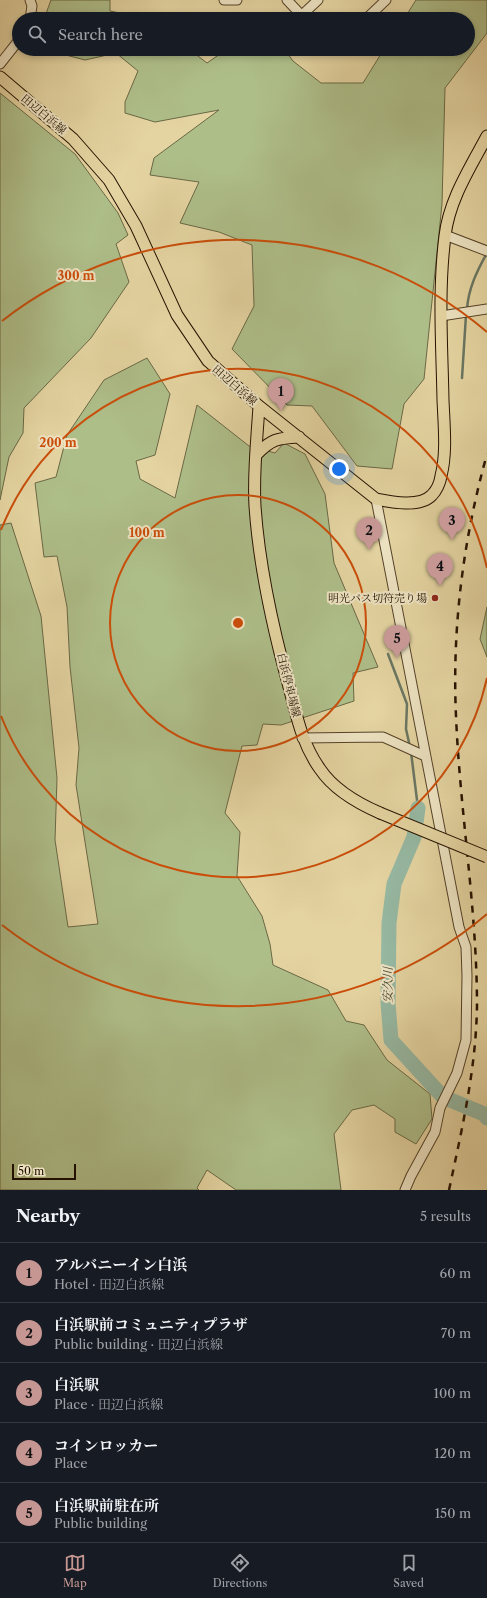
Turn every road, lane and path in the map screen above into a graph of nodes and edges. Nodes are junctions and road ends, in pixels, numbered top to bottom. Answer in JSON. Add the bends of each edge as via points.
{"nodes":[{"id":1,"x":30,"y":0,"type":"edge"},
{"id":2,"x":224,"y":0,"type":"edge"},
{"id":3,"x":237,"y":0,"type":"edge"},
{"id":4,"x":287,"y":0,"type":"edge"},
{"id":5,"x":318,"y":0,"type":"edge"},
{"id":6,"x":386,"y":0,"type":"edge"},
{"id":7,"x":31,"y":12,"type":"edge"},
{"id":8,"x":299,"y":12,"type":"edge"},
{"id":9,"x":308,"y":12,"type":"edge"},
{"id":10,"x":373,"y":12,"type":"edge"},
{"id":11,"x":12,"y":49,"type":"edge"},
{"id":12,"x":0,"y":64,"type":"edge"},
{"id":13,"x":0,"y":77,"type":"edge"},
{"id":14,"x":487,"y":136,"type":"edge"},
{"id":15,"x":445,"y":235,"type":"junction"},
{"id":16,"x":486,"y":251,"type":"edge"},
{"id":17,"x":487,"y":309,"type":"edge"},
{"id":18,"x":441,"y":316,"type":"junction"},
{"id":19,"x":259,"y":406,"type":"junction"},
{"id":20,"x":300,"y":437,"type":"junction"},
{"id":21,"x":256,"y":454,"type":"junction"},
{"id":22,"x":376,"y":499,"type":"junction"},
{"id":23,"x":302,"y":738,"type":"junction"},
{"id":24,"x":425,"y":756,"type":"junction"},
{"id":25,"x":487,"y":857,"type":"edge"},
{"id":26,"x":405,"y":1190,"type":"edge"}],
"edges":[{"from":1,"to":7,"type":"street"},
{"from":2,"to":3,"type":"street"},
{"from":4,"to":8,"type":"street"},
{"from":5,"to":9,"type":"street"},
{"from":6,"to":10,"type":"street"},
{"from":11,"to":12,"type":"street"},
{"from":13,"to":19,"type":"main road","name":"田辺白浜線","via":[[73,139],[109,180],[136,226],[177,316],[208,361]]},
{"from":14,"to":15,"type":"main road","via":[[466,174],[450,211]]},
{"from":15,"to":16,"type":"street"},
{"from":15,"to":18,"type":"main road"},
{"from":17,"to":18,"type":"street"},
{"from":18,"to":22,"type":"main road","via":[[444,436],[441,476],[431,496],[421,502]]},
{"from":19,"to":20,"type":"main road","name":"田辺白浜線"},
{"from":19,"to":21,"type":"main road","name":"白浜停車場線"},
{"from":20,"to":21,"type":"main road","via":[[268,443]]},
{"from":20,"to":22,"type":"main road","name":"田辺白浜線"},
{"from":21,"to":23,"type":"main road","name":"白浜停車場線","via":[[256,506],[260,544],[274,621]]},
{"from":22,"to":24,"type":"street"},
{"from":23,"to":24,"type":"street","via":[[383,737]]},
{"from":23,"to":25,"type":"main road","name":"白浜停車場線","bridge":true,"via":[[320,769],[335,786],[353,800]]},
{"from":24,"to":26,"type":"street","via":[[459,927],[466,947],[466,1040],[457,1073],[442,1105],[435,1132]]}]}
